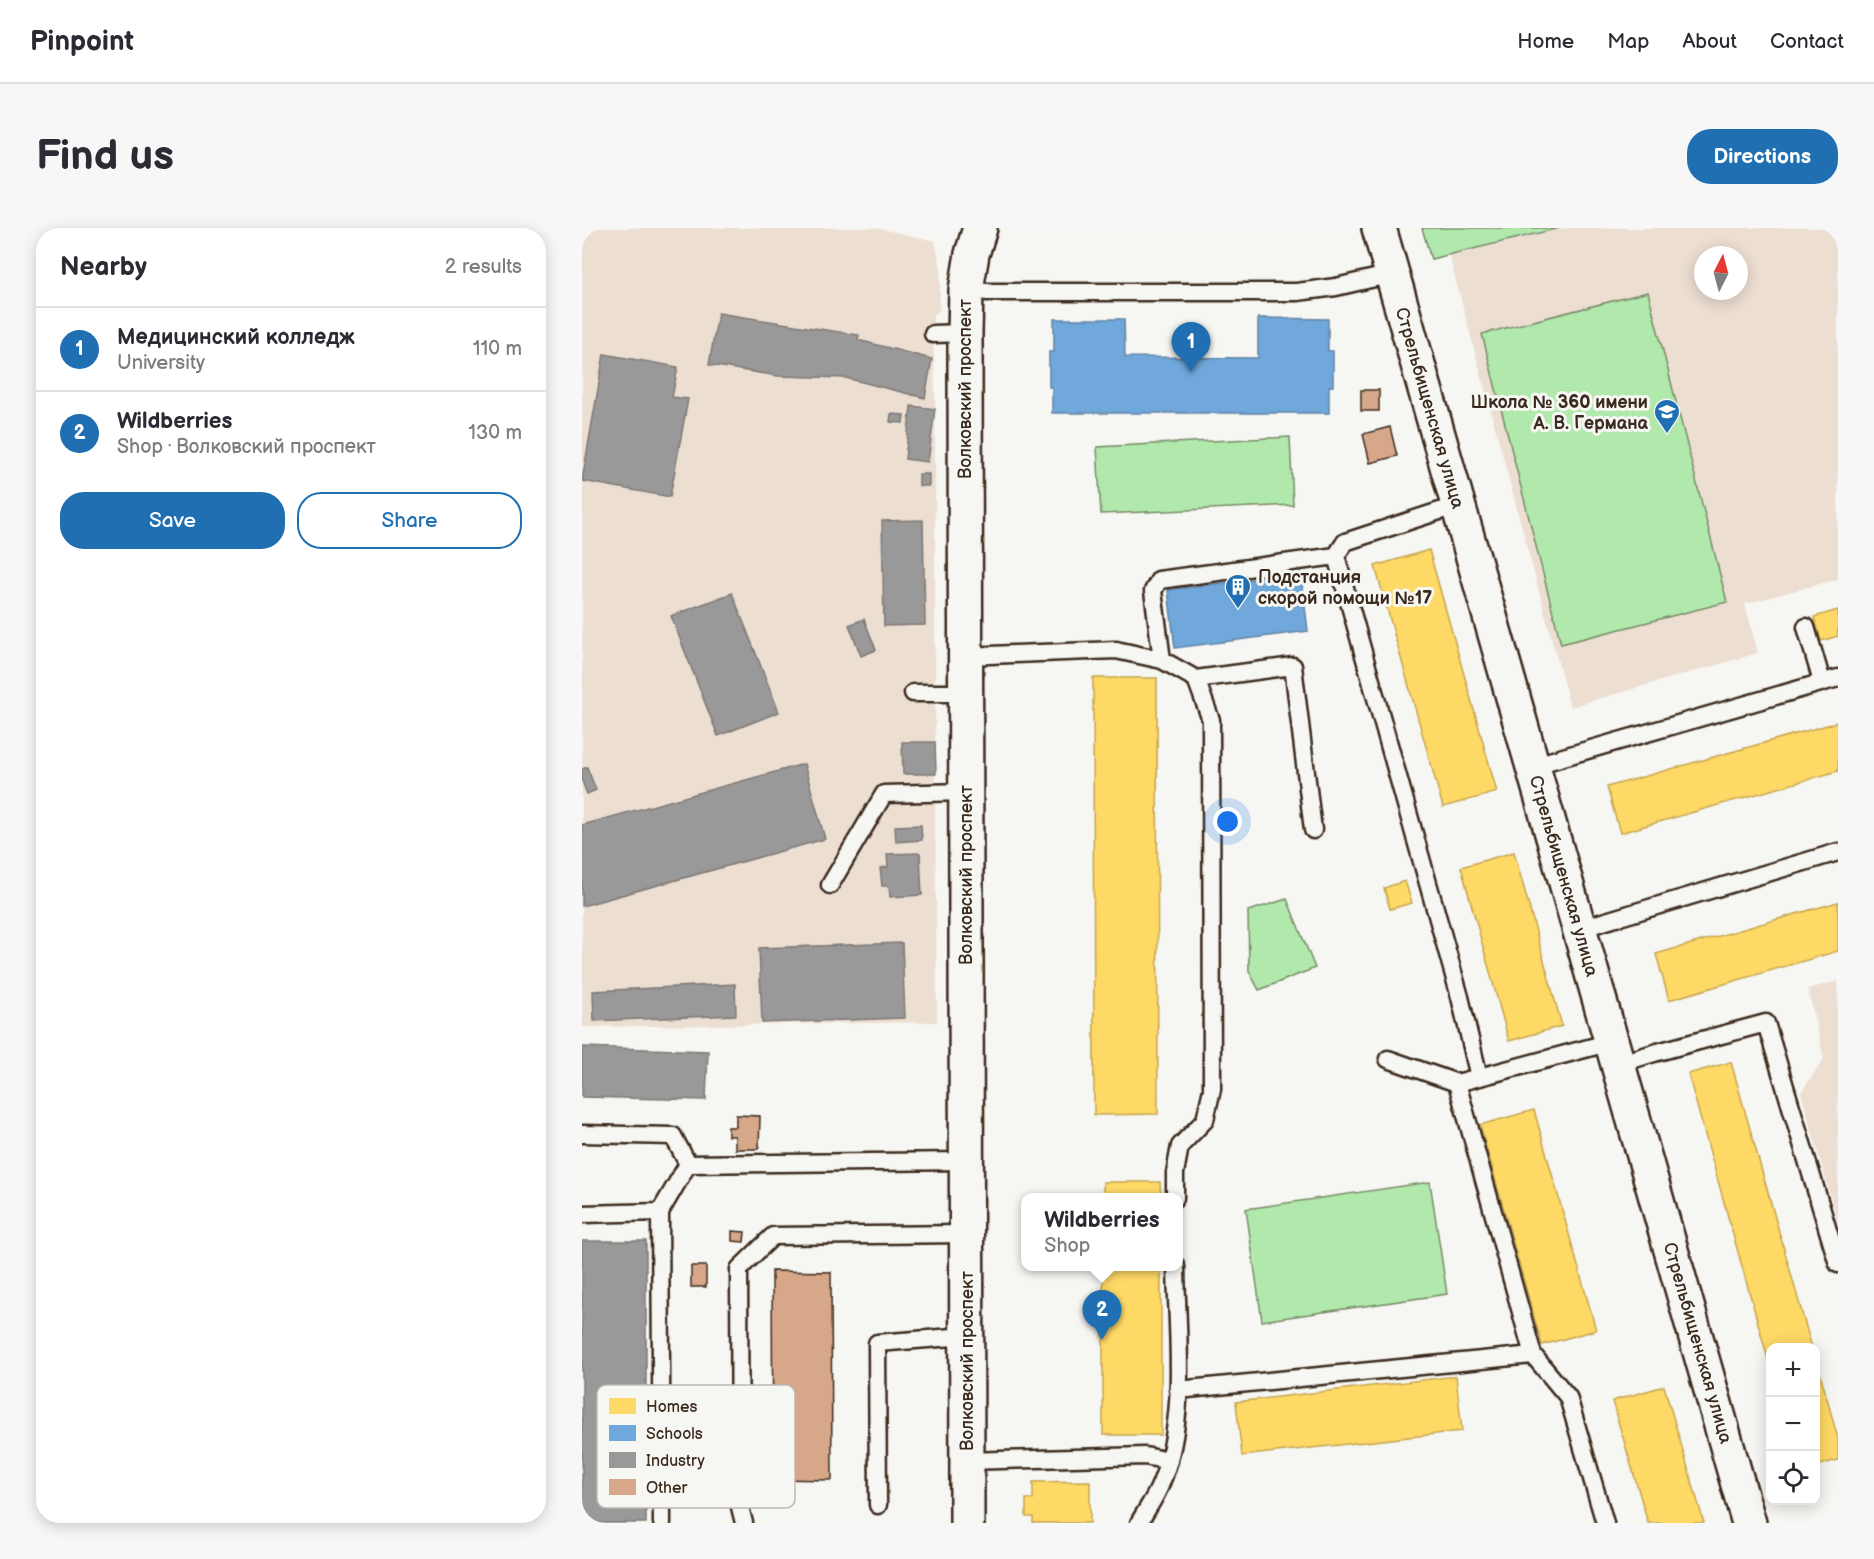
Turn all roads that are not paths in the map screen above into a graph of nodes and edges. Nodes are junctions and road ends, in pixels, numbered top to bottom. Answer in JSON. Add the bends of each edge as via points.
{"nodes":[{"id":1,"x":980,"y":228,"type":"edge"},
{"id":2,"x":1378,"y":228,"type":"edge"},
{"id":3,"x":1392,"y":274,"type":"junction"},
{"id":4,"x":966,"y":290,"type":"junction"},
{"id":5,"x":1458,"y":505,"type":"junction"},
{"id":6,"x":1336,"y":556,"type":"junction"},
{"id":7,"x":1806,"y":627,"type":"dead end"},
{"id":8,"x":965,"y":656,"type":"junction"},
{"id":9,"x":1162,"y":660,"type":"junction"},
{"id":10,"x":1196,"y":679,"type":"junction"},
{"id":11,"x":1830,"y":680,"type":"edge"},
{"id":12,"x":913,"y":693,"type":"dead end"},
{"id":13,"x":965,"y":693,"type":"junction"},
{"id":14,"x":1532,"y":766,"type":"junction"},
{"id":15,"x":966,"y":792,"type":"junction"},
{"id":16,"x":1313,"y":830,"type":"dead end"},
{"id":17,"x":1838,"y":852,"type":"edge"},
{"id":18,"x":830,"y":885,"type":"dead end"},
{"id":19,"x":1579,"y":928,"type":"junction"},
{"id":20,"x":1615,"y":1053,"type":"junction"},
{"id":21,"x":1388,"y":1059,"type":"dead end"},
{"id":22,"x":1479,"y":1077,"type":"junction"},
{"id":23,"x":1457,"y":1083,"type":"junction"},
{"id":24,"x":582,"y":1134,"type":"edge"},
{"id":25,"x":966,"y":1161,"type":"junction"},
{"id":26,"x":688,"y":1164,"type":"junction"},
{"id":27,"x":1175,"y":1193,"type":"edge"},
{"id":28,"x":660,"y":1212,"type":"junction"},
{"id":29,"x":582,"y":1214,"type":"edge"},
{"id":30,"x":966,"y":1234,"type":"junction"},
{"id":31,"x":1838,"y":1264,"type":"edge"},
{"id":32,"x":1176,"y":1271,"type":"edge"},
{"id":33,"x":966,"y":1336,"type":"junction"},
{"id":34,"x":1533,"y":1355,"type":"junction"},
{"id":35,"x":661,"y":1385,"type":"edge"},
{"id":36,"x":739,"y":1385,"type":"edge"},
{"id":37,"x":1178,"y":1390,"type":"junction"},
{"id":38,"x":967,"y":1461,"type":"junction"},
{"id":39,"x":1169,"y":1461,"type":"junction"},
{"id":40,"x":878,"y":1505,"type":"dead end"},
{"id":41,"x":662,"y":1508,"type":"edge"},
{"id":42,"x":740,"y":1508,"type":"edge"},
{"id":43,"x":662,"y":1523,"type":"edge"},
{"id":44,"x":744,"y":1523,"type":"edge"},
{"id":45,"x":967,"y":1523,"type":"edge"},
{"id":46,"x":1139,"y":1523,"type":"edge"},
{"id":47,"x":1605,"y":1523,"type":"edge"},
{"id":48,"x":1749,"y":1523,"type":"edge"}],
"edges":[{"from":1,"to":4,"type":"street","name":"Волковский проспект"},
{"from":2,"to":3,"type":"street","name":"Стрельбищенская улица"},
{"from":3,"to":4,"type":"lane","via":[[1297,292]]},
{"from":3,"to":5,"type":"street","name":"Стрельбищенская улица"},
{"from":4,"to":8,"type":"street","name":"Волковский проспект","via":[[949,334]]},
{"from":5,"to":6,"type":"lane","via":[[1345,542]]},
{"from":5,"to":14,"type":"street","name":"Стрельбищенская улица"},
{"from":6,"to":9,"type":"lane","via":[[1159,580],[1153,591]]},
{"from":6,"to":22,"type":"lane","via":[[1451,963]]},
{"from":7,"to":11,"type":"lane"},
{"from":8,"to":9,"type":"lane","via":[[1116,650]]},
{"from":8,"to":13,"type":"street","name":"Волковский проспект"},
{"from":9,"to":10,"type":"lane"},
{"from":10,"to":16,"type":"lane","via":[[1293,666]]},
{"from":10,"to":27,"type":"lane","via":[[1211,720],[1212,1089],[1205,1120],[1180,1146]]},
{"from":11,"to":14,"type":"lane"},
{"from":12,"to":13,"type":"lane"},
{"from":13,"to":15,"type":"street","name":"Волковский проспект"},
{"from":14,"to":19,"type":"street","name":"Стрельбищенская улица"},
{"from":15,"to":18,"type":"lane","via":[[884,794]]},
{"from":15,"to":25,"type":"street","name":"Волковский проспект"},
{"from":17,"to":19,"type":"lane"},
{"from":19,"to":20,"type":"street","name":"Стрельбищенская улица"},
{"from":20,"to":22,"type":"lane"},
{"from":20,"to":31,"type":"lane","via":[[1654,1053],[1766,1023]]},
{"from":20,"to":48,"type":"street","name":"Стрельбищенская улица"},
{"from":21,"to":23,"type":"lane"},
{"from":22,"to":23,"type":"lane"},
{"from":23,"to":34,"type":"lane"},
{"from":24,"to":26,"type":"lane","via":[[673,1136]]},
{"from":25,"to":26,"type":"lane"},
{"from":25,"to":30,"type":"street","name":"Волковский проспект"},
{"from":26,"to":28,"type":"lane"},
{"from":28,"to":29,"type":"lane"},
{"from":28,"to":35,"type":"lane"},
{"from":30,"to":33,"type":"street","name":"Волковский проспект"},
{"from":30,"to":36,"type":"lane","via":[[773,1236],[739,1269]]},
{"from":32,"to":37,"type":"lane"},
{"from":33,"to":38,"type":"street","name":"Волковский проспект"},
{"from":33,"to":40,"type":"lane","via":[[877,1343]]},
{"from":34,"to":37,"type":"lane"},
{"from":34,"to":47,"type":"lane","via":[[1568,1397]]},
{"from":37,"to":39,"type":"lane"},
{"from":38,"to":39,"type":"lane","via":[[1145,1456]]},
{"from":38,"to":45,"type":"street","name":"Волковский проспект"},
{"from":39,"to":46,"type":"lane"},
{"from":41,"to":43,"type":"lane"},
{"from":42,"to":44,"type":"lane"}]}
